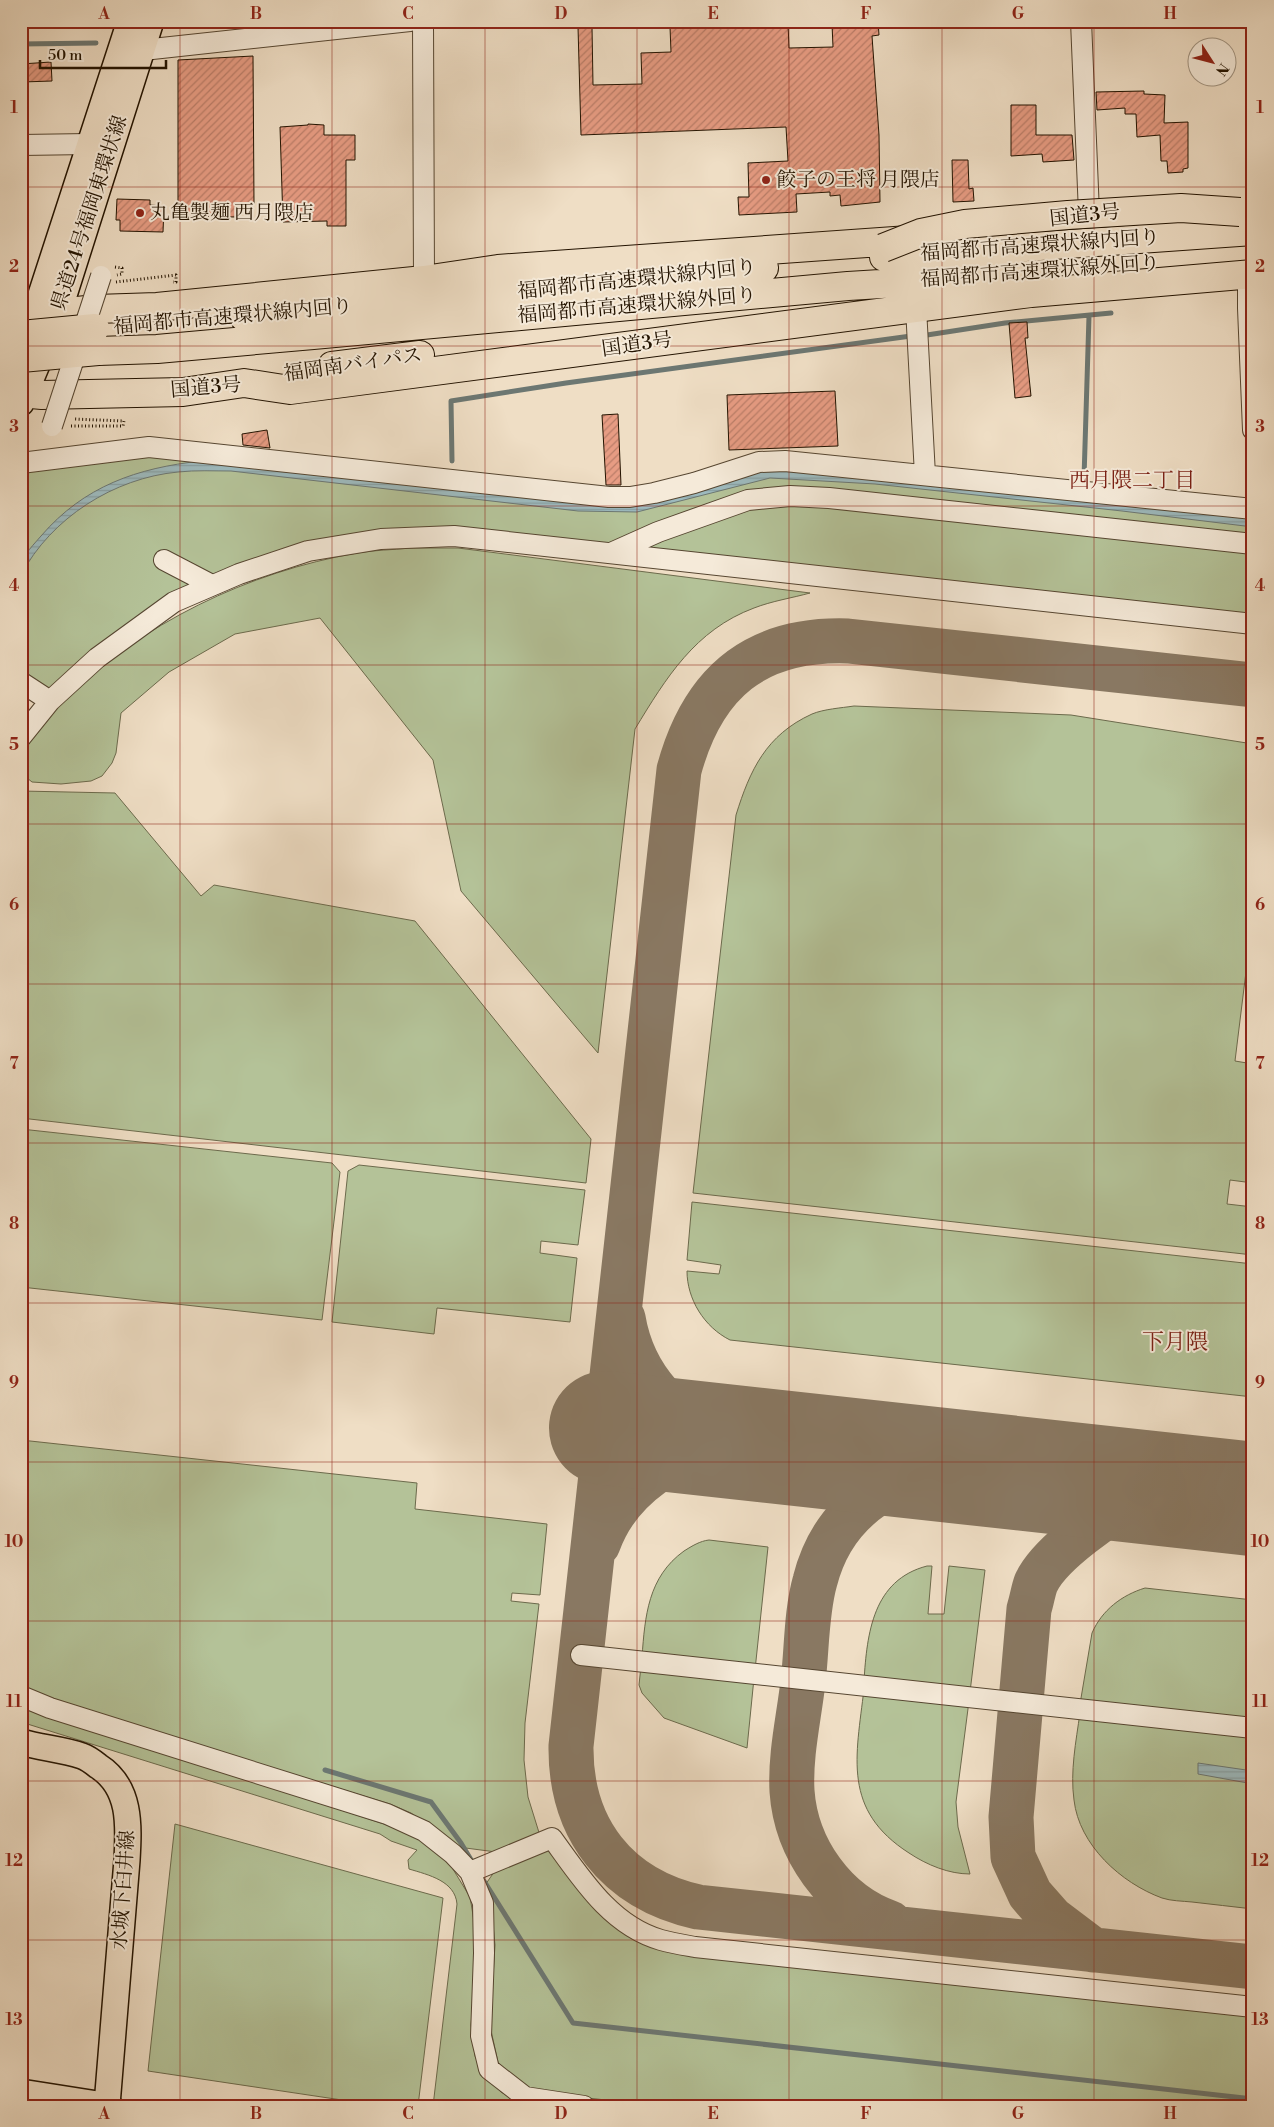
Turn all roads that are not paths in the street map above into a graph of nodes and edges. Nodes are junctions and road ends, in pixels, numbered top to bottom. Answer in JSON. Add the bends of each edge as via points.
{"nodes":[{"id":1,"x":130,"y":21,"type":"edge"},
{"id":2,"x":151,"y":21,"type":"edge"},
{"id":3,"x":410,"y":21,"type":"edge"},
{"id":4,"x":423,"y":21,"type":"edge"},
{"id":5,"x":1081,"y":21,"type":"edge"},
{"id":6,"x":143,"y":50,"type":"junction"},
{"id":7,"x":89,"y":144,"type":"junction"},
{"id":8,"x":21,"y":145,"type":"edge"},
{"id":9,"x":1089,"y":213,"type":"junction"},
{"id":10,"x":1249,"y":240,"type":"edge"},
{"id":11,"x":424,"y":280,"type":"junction"},
{"id":12,"x":105,"y":282,"type":"road end"},
{"id":13,"x":161,"y":295,"type":"junction"},
{"id":14,"x":916,"y":308,"type":"junction"},
{"id":15,"x":34,"y":320,"type":"edge"},
{"id":16,"x":21,"y":340,"type":"edge"},
{"id":17,"x":21,"y":358,"type":"edge"},
{"id":18,"x":244,"y":383,"type":"junction"},
{"id":19,"x":23,"y":397,"type":"edge"},
{"id":20,"x":52,"y":426,"type":"road end"},
{"id":21,"x":1253,"y":430,"type":"edge"},
{"id":22,"x":21,"y":463,"type":"edge"},
{"id":23,"x":925,"y":475,"type":"junction"},
{"id":24,"x":1253,"y":509,"type":"edge"},
{"id":25,"x":1253,"y":544,"type":"edge"},
{"id":26,"x":611,"y":553,"type":"junction"},
{"id":27,"x":164,"y":560,"type":"dead end"},
{"id":28,"x":212,"y":585,"type":"junction"},
{"id":29,"x":1253,"y":624,"type":"edge"},
{"id":30,"x":21,"y":682,"type":"edge"},
{"id":31,"x":50,"y":701,"type":"junction"},
{"id":32,"x":21,"y":736,"type":"edge"},
{"id":33,"x":581,"y":1655,"type":"dead end"},
{"id":34,"x":21,"y":1696,"type":"edge"},
{"id":35,"x":1253,"y":1728,"type":"edge"},
{"id":36,"x":21,"y":1742,"type":"edge"},
{"id":37,"x":470,"y":1872,"type":"junction"},
{"id":38,"x":1253,"y":2007,"type":"edge"},
{"id":39,"x":21,"y":2092,"type":"edge"},
{"id":40,"x":108,"y":2106,"type":"edge"},
{"id":41,"x":584,"y":2106,"type":"edge"}],
"edges":[{"from":1,"to":7,"type":"main road"},
{"from":2,"to":6,"type":"main road","name":"県道24号福岡東環状線"},
{"from":3,"to":6,"type":"street"},
{"from":4,"to":11,"type":"street"},
{"from":5,"to":9,"type":"street"},
{"from":6,"to":15,"type":"main road","name":"県道24号福岡東環状線"},
{"from":7,"to":8,"type":"street"},
{"from":7,"to":15,"type":"main road"},
{"from":9,"to":10,"type":"highway","name":"国道3号"},
{"from":9,"to":11,"type":"highway","name":"国道3号","via":[[928,238],[517,268]]},
{"from":10,"to":13,"type":"highway","bridge":true,"via":[[1181,208],[965,224],[920,233],[883,248],[846,255],[694,273],[460,287],[303,303]]},
{"from":10,"to":14,"type":"highway","name":"国道3号","via":[[1031,293]]},
{"from":10,"to":15,"type":"highway","name":"福岡都市高速環状線内回り","bridge":true,"via":[[847,259],[310,311]]},
{"from":10,"to":17,"type":"highway","name":"福岡都市高速環状線外回り","bridge":true,"via":[[1011,276],[848,286],[294,337]]},
{"from":10,"to":18,"type":"highway","name":"福岡南バイパス","via":[[912,303],[698,322],[379,359],[290,372]]},
{"from":10,"to":21,"type":"street"},
{"from":11,"to":13,"type":"highway","name":"国道3号"},
{"from":12,"to":20,"type":"street","bridge":true},
{"from":13,"to":15,"type":"highway","name":"国道3号"},
{"from":14,"to":18,"type":"highway","name":"国道3号","via":[[290,390]]},
{"from":14,"to":23,"type":"street"},
{"from":15,"to":16,"type":"main road"},
{"from":15,"to":19,"type":"main road","name":"県道24号福岡東環状線"},
{"from":18,"to":19,"type":"highway","name":"国道3号","via":[[183,392]]},
{"from":22,"to":23,"type":"street","via":[[149,447],[609,497],[638,495],[694,483],[759,462],[785,461]]},
{"from":23,"to":24,"type":"street"},
{"from":25,"to":26,"type":"street","via":[[790,496],[748,500],[658,532]]},
{"from":26,"to":28,"type":"street","via":[[454,536],[381,539],[308,551]]},
{"from":26,"to":29,"type":"street"},
{"from":27,"to":28,"type":"street"},
{"from":28,"to":31,"type":"street","via":[[167,608],[97,658]]},
{"from":30,"to":31,"type":"street"},
{"from":31,"to":32,"type":"street"},
{"from":33,"to":35,"type":"street"},
{"from":34,"to":37,"type":"street","via":[[407,1822],[453,1854]]},
{"from":36,"to":40,"type":"main road","name":"水城下臼井線","via":[[84,1756],[115,1781],[127,1807],[127,1860]]},
{"from":37,"to":38,"type":"street","via":[[552,1838],[609,1910],[633,1928],[660,1940],[705,1948]]},
{"from":37,"to":41,"type":"street","via":[[483,1903],[481,2036],[489,2069],[525,2097]]},
{"from":39,"to":40,"type":"main road"}]}
